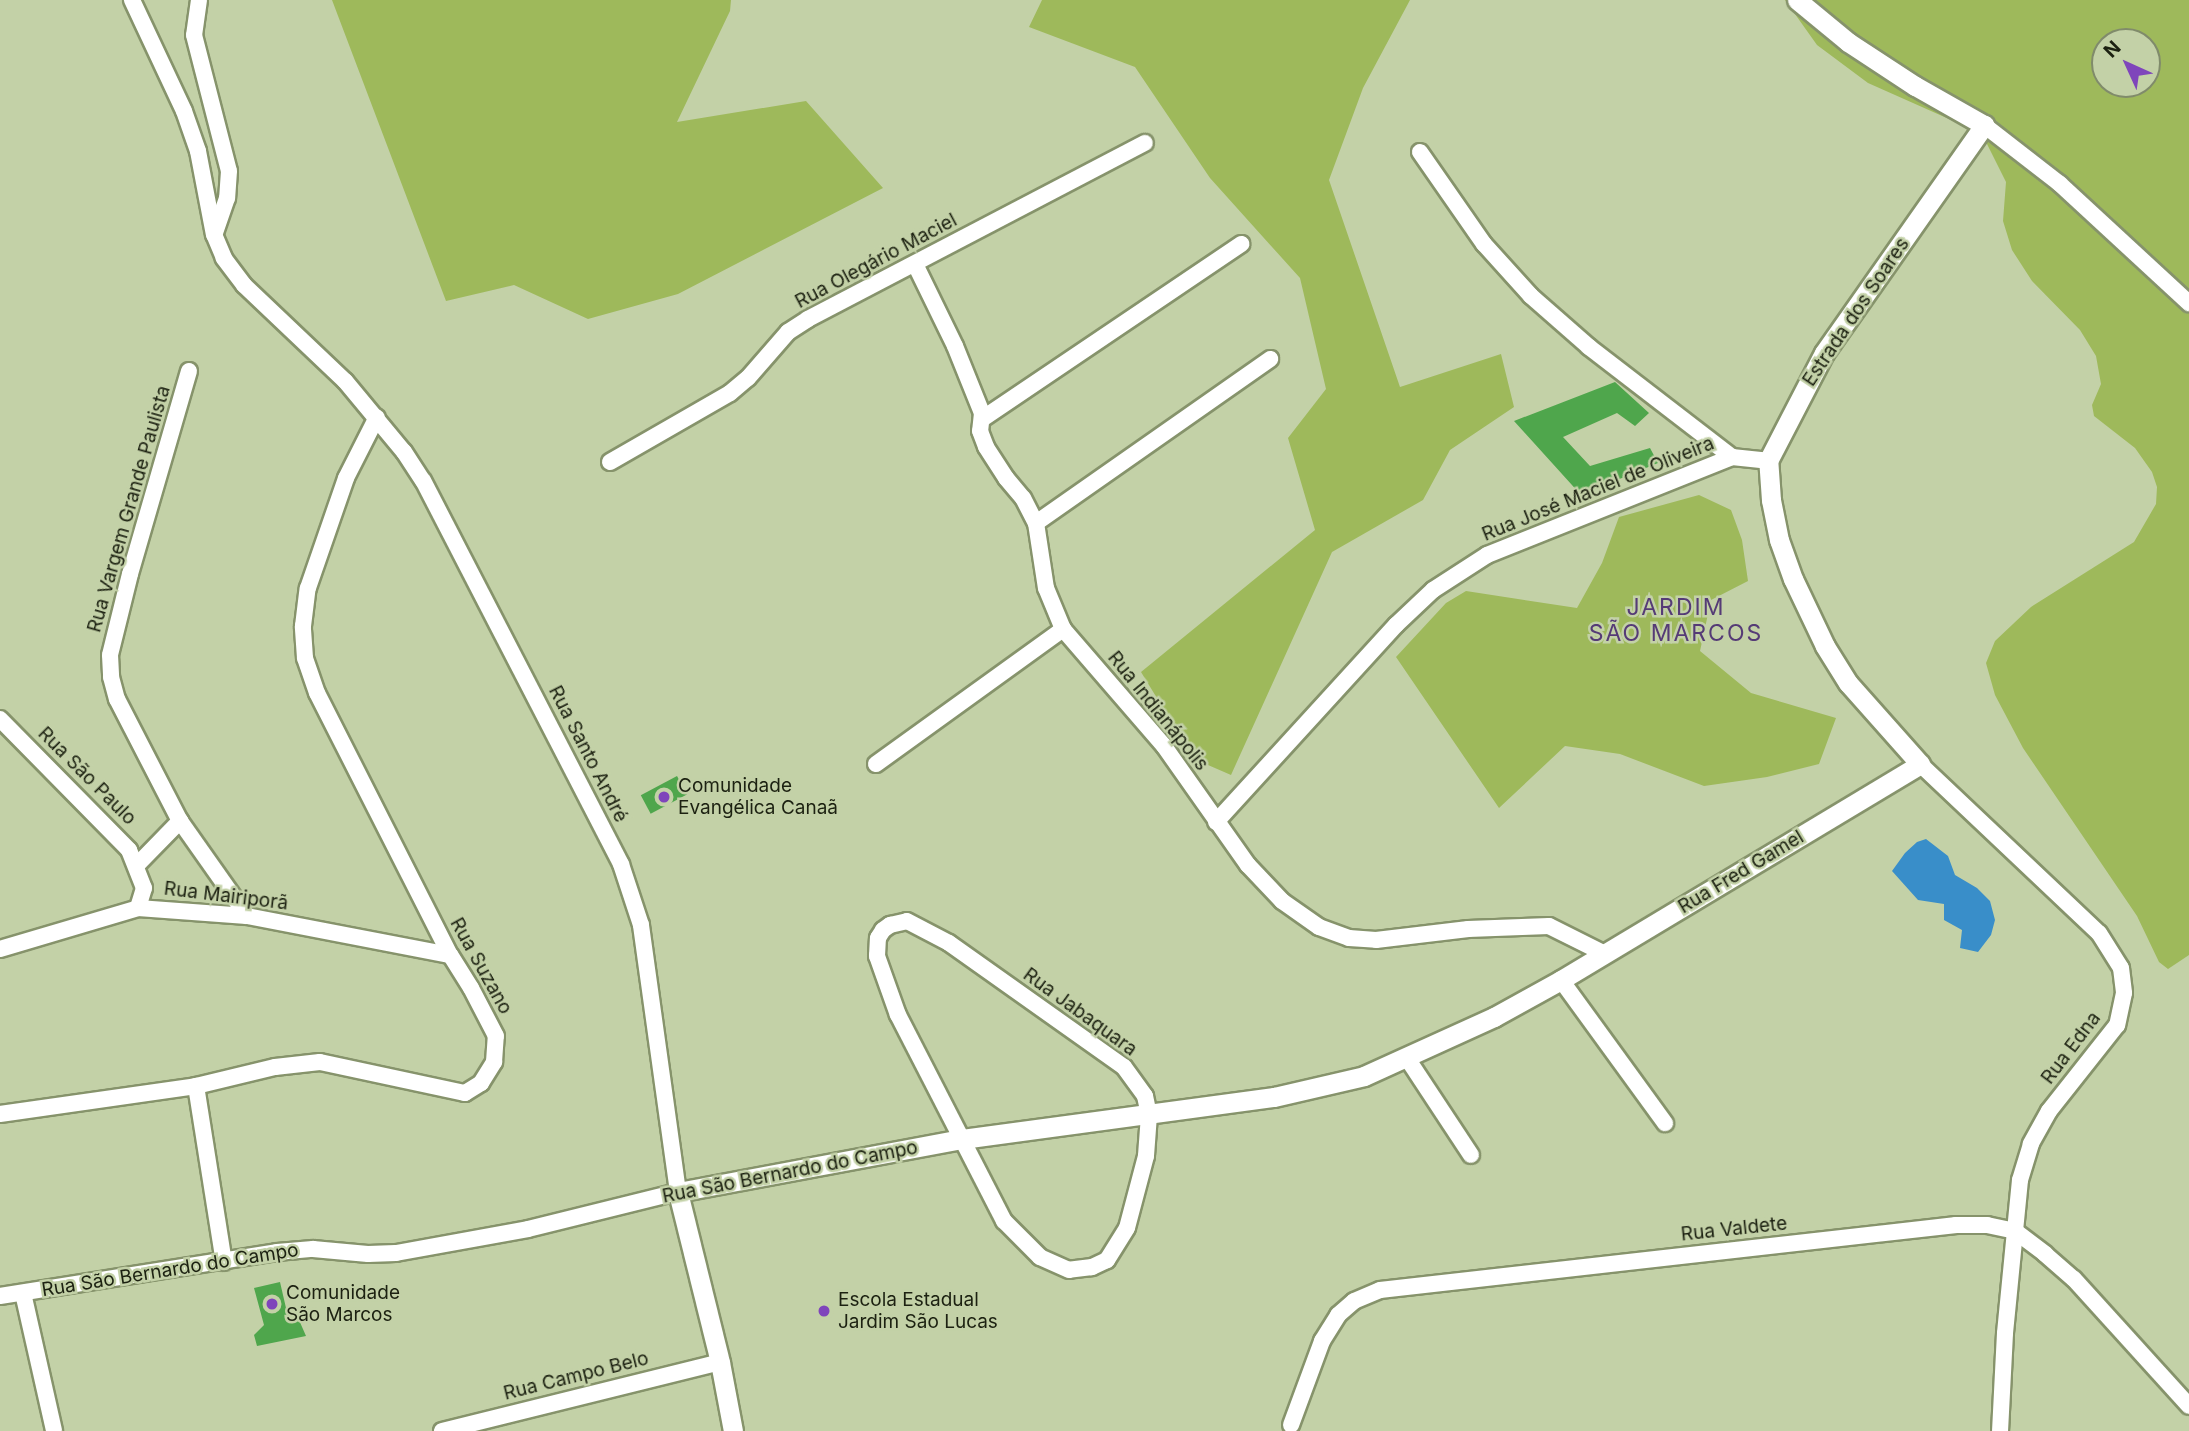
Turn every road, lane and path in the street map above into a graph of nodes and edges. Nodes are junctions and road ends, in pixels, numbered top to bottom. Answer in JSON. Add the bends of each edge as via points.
{"nodes":[{"id":1,"x":132,"y":0,"type":"edge"},
{"id":2,"x":199,"y":0,"type":"edge"},
{"id":3,"x":1797,"y":0,"type":"edge"},
{"id":4,"x":1984,"y":125,"type":"junction"},
{"id":5,"x":1145,"y":143,"type":"dead end"},
{"id":6,"x":1420,"y":152,"type":"dead end"},
{"id":7,"x":214,"y":235,"type":"junction"},
{"id":8,"x":1241,"y":244,"type":"dead end"},
{"id":9,"x":915,"y":264,"type":"junction"},
{"id":10,"x":2189,"y":303,"type":"edge"},
{"id":11,"x":1270,"y":359,"type":"dead end"},
{"id":12,"x":189,"y":371,"type":"dead end"},
{"id":13,"x":377,"y":417,"type":"junction"},
{"id":14,"x":982,"y":419,"type":"junction"},
{"id":15,"x":1732,"y":457,"type":"junction"},
{"id":16,"x":1769,"y":461,"type":"junction"},
{"id":17,"x":610,"y":462,"type":"dead end"},
{"id":18,"x":1036,"y":523,"type":"junction"},
{"id":19,"x":1063,"y":629,"type":"junction"},
{"id":20,"x":0,"y":719,"type":"edge"},
{"id":21,"x":876,"y":764,"type":"dead end"},
{"id":22,"x":1920,"y":764,"type":"junction"},
{"id":23,"x":180,"y":821,"type":"junction"},
{"id":24,"x":1216,"y":822,"type":"junction"},
{"id":25,"x":137,"y":865,"type":"junction"},
{"id":26,"x":138,"y":908,"type":"junction"},
{"id":27,"x":247,"y":915,"type":"junction"},
{"id":28,"x":0,"y":949,"type":"edge"},
{"id":29,"x":1605,"y":954,"type":"junction"},
{"id":30,"x":450,"y":955,"type":"junction"},
{"id":31,"x":1561,"y":980,"type":"junction"},
{"id":32,"x":1407,"y":1058,"type":"junction"},
{"id":33,"x":196,"y":1086,"type":"junction"},
{"id":34,"x":0,"y":1114,"type":"edge"},
{"id":35,"x":1149,"y":1115,"type":"junction"},
{"id":36,"x":1665,"y":1123,"type":"dead end"},
{"id":37,"x":961,"y":1139,"type":"junction"},
{"id":38,"x":1471,"y":1155,"type":"dead end"},
{"id":39,"x":678,"y":1192,"type":"junction"},
{"id":40,"x":2015,"y":1231,"type":"junction"},
{"id":41,"x":224,"y":1262,"type":"junction"},
{"id":42,"x":23,"y":1293,"type":"junction"},
{"id":43,"x":0,"y":1296,"type":"edge"},
{"id":44,"x":720,"y":1362,"type":"junction"},
{"id":45,"x":2189,"y":1406,"type":"edge"},
{"id":46,"x":1291,"y":1425,"type":"dead end"},
{"id":47,"x":54,"y":1431,"type":"edge"},
{"id":48,"x":442,"y":1431,"type":"edge"},
{"id":49,"x":733,"y":1431,"type":"edge"},
{"id":50,"x":2000,"y":1431,"type":"edge"}],
"edges":[{"from":1,"to":7,"type":"street","name":"Rua Santo André","via":[[198,151]]},
{"from":2,"to":7,"type":"street","via":[[194,34],[229,171],[227,198]]},
{"from":3,"to":4,"type":"street","via":[[1859,50]]},
{"from":4,"to":10,"type":"street","via":[[2060,184]]},
{"from":4,"to":16,"type":"street","name":"Estrada dos Soares","via":[[1824,353]]},
{"from":5,"to":9,"type":"street","name":"Rua Olegário Maciel"},
{"from":6,"to":15,"type":"street","via":[[1484,244],[1531,296],[1589,347]]},
{"from":7,"to":13,"type":"street","name":"Rua Santo André","via":[[244,285],[345,380]]},
{"from":8,"to":14,"type":"street"},
{"from":9,"to":14,"type":"street","name":"Rua Indianápolis","via":[[956,346]]},
{"from":9,"to":17,"type":"street","name":"Rua Olegário Maciel","via":[[808,319],[788,332],[730,393]]},
{"from":11,"to":18,"type":"street"},
{"from":12,"to":23,"type":"street","name":"Rua Vargem Grande Paulista","via":[[110,655],[117,699]]},
{"from":13,"to":30,"type":"street","name":"Rua Suzano","via":[[346,478],[308,588],[305,658],[317,694]]},
{"from":13,"to":39,"type":"street","name":"Rua Santo André","via":[[424,481],[621,864],[643,937]]},
{"from":14,"to":18,"type":"street","name":"Rua Indianápolis","via":[[980,431],[986,447]]},
{"from":15,"to":16,"type":"street","name":"Rua José Maciel de Oliveira"},
{"from":15,"to":24,"type":"street","name":"Rua José Maciel de Oliveira","via":[[1488,555],[1433,590],[1325,700]]},
{"from":16,"to":22,"type":"street","name":"Estrada dos Soares","via":[[1780,540],[1825,646],[1848,683]]},
{"from":18,"to":19,"type":"street","name":"Rua Indianápolis","via":[[1046,587]]},
{"from":19,"to":21,"type":"street"},
{"from":19,"to":24,"type":"street","name":"Rua Indianápolis","via":[[1164,746]]},
{"from":20,"to":25,"type":"street","name":"Rua São Paulo","via":[[120,837]]},
{"from":22,"to":29,"type":"street","name":"Rua Fred Gamel"},
{"from":22,"to":40,"type":"street","name":"Rua Edna","via":[[2099,933],[2121,968],[2124,993],[2117,1025],[2049,1111],[2031,1144],[2020,1180]]},
{"from":23,"to":25,"type":"street"},
{"from":23,"to":27,"type":"street","name":"Rua Vargem Grande Paulista"},
{"from":24,"to":29,"type":"street","name":"Rua Indianápolis","via":[[1282,901],[1319,927],[1349,939],[1549,926]]},
{"from":25,"to":26,"type":"street","name":"Rua São Paulo","via":[[144,888]]},
{"from":26,"to":27,"type":"street","name":"Rua Mairiporã"},
{"from":26,"to":28,"type":"street","name":"Rua Mairiporã"},
{"from":27,"to":30,"type":"street","name":"Rua Mairiporã"},
{"from":29,"to":31,"type":"street","name":"Rua Fred Gamel"},
{"from":30,"to":33,"type":"street","name":"Rua Suzano","via":[[496,1036],[494,1062],[481,1083],[465,1093],[320,1062],[275,1067]]},
{"from":31,"to":32,"type":"street","name":"Rua São Bernardo do Campo"},
{"from":31,"to":36,"type":"street"},
{"from":32,"to":35,"type":"street","name":"Rua São Bernardo do Campo","via":[[1325,1087]]},
{"from":32,"to":38,"type":"street"},
{"from":33,"to":34,"type":"street","name":"Rua Suzano"},
{"from":33,"to":41,"type":"street"},
{"from":35,"to":37,"type":"street","name":"Rua São Bernardo do Campo"},
{"from":35,"to":37,"type":"street","name":"Rua Jabaquara","via":[[1146,1156],[1127,1228],[1107,1260],[1069,1270],[1040,1257],[1020,1241],[1004,1221]]},
{"from":35,"to":37,"type":"street","name":"Rua Jabaquara","via":[[1145,1096],[1124,1067],[938,936],[907,921],[898,922],[878,938],[877,956],[898,1015]]},
{"from":37,"to":39,"type":"street","name":"Rua São Bernardo do Campo"},
{"from":39,"to":41,"type":"street","name":"Rua São Bernardo do Campo","via":[[396,1253],[313,1249]]},
{"from":39,"to":44,"type":"street"},
{"from":40,"to":45,"type":"street","name":"Rua Valdete","via":[[2074,1279]]},
{"from":40,"to":46,"type":"street","name":"Rua Valdete","via":[[1987,1225],[1946,1226],[1380,1290],[1354,1301],[1338,1315],[1322,1341]]},
{"from":40,"to":50,"type":"street","name":"Rua Edna"},
{"from":41,"to":42,"type":"street","name":"Rua São Bernardo do Campo"},
{"from":42,"to":43,"type":"street","name":"Rua São Bernardo do Campo"},
{"from":42,"to":47,"type":"street"},
{"from":44,"to":48,"type":"street","name":"Rua Campo Belo"},
{"from":44,"to":49,"type":"street"}]}
